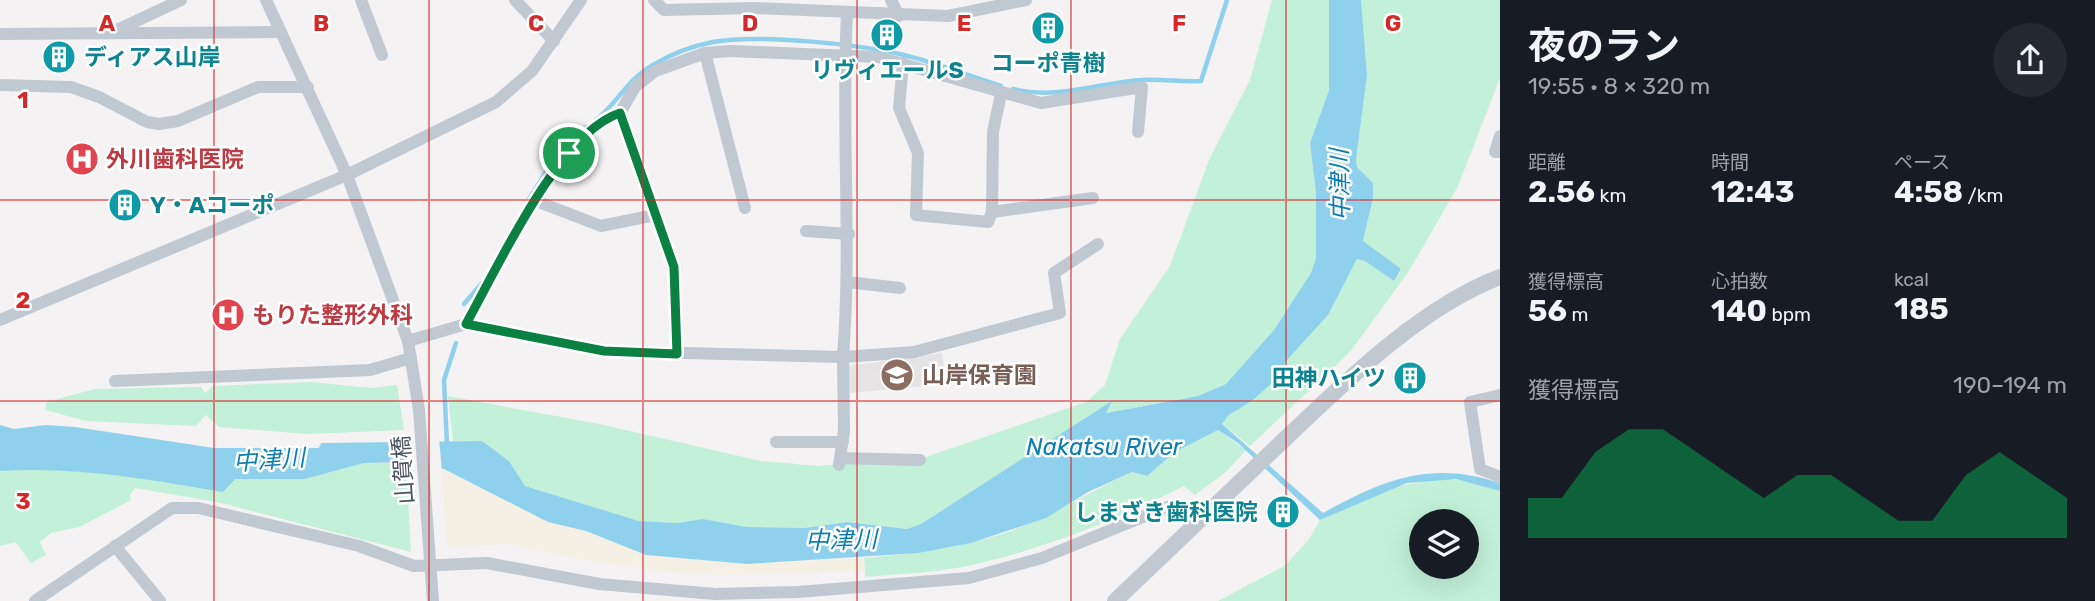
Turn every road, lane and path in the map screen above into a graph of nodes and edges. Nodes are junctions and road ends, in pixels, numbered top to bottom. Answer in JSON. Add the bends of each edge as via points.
{"nodes":[{"id":1,"x":181,"y":0,"type":"edge"},
{"id":2,"x":266,"y":0,"type":"edge"},
{"id":3,"x":361,"y":0,"type":"edge"},
{"id":4,"x":515,"y":0,"type":"edge"},
{"id":5,"x":581,"y":0,"type":"edge"},
{"id":6,"x":654,"y":0,"type":"edge"},
{"id":7,"x":891,"y":0,"type":"edge"},
{"id":8,"x":1026,"y":0,"type":"edge"},
{"id":9,"x":899,"y":16,"type":"junction"},
{"id":10,"x":847,"y":17,"type":"junction"},
{"id":11,"x":114,"y":32,"type":"junction"},
{"id":12,"x":281,"y":32,"type":"junction"},
{"id":13,"x":0,"y":34,"type":"edge"},
{"id":14,"x":554,"y":41,"type":"junction"},
{"id":15,"x":705,"y":53,"type":"junction"},
{"id":16,"x":844,"y":54,"type":"junction"},
{"id":17,"x":383,"y":55,"type":"dead end"},
{"id":18,"x":903,"y":63,"type":"junction"},
{"id":19,"x":0,"y":85,"type":"edge"},
{"id":20,"x":307,"y":87,"type":"junction"},
{"id":21,"x":1001,"y":94,"type":"junction"},
{"id":22,"x":620,"y":113,"type":"junction"},
{"id":23,"x":1138,"y":132,"type":"dead end"},
{"id":24,"x":1500,"y":136,"type":"edge"},
{"id":25,"x":1500,"y":152,"type":"edge"},
{"id":26,"x":347,"y":175,"type":"junction"},
{"id":27,"x":1093,"y":198,"type":"dead end"},
{"id":28,"x":536,"y":201,"type":"junction"},
{"id":29,"x":745,"y":208,"type":"dead end"},
{"id":30,"x":992,"y":212,"type":"junction"},
{"id":31,"x":655,"y":215,"type":"junction"},
{"id":32,"x":806,"y":231,"type":"dead end"},
{"id":33,"x":849,"y":234,"type":"junction"},
{"id":34,"x":1098,"y":244,"type":"dead end"},
{"id":35,"x":1500,"y":277,"type":"edge"},
{"id":36,"x":847,"y":282,"type":"junction"},
{"id":37,"x":900,"y":288,"type":"dead end"},
{"id":38,"x":0,"y":320,"type":"edge"},
{"id":39,"x":466,"y":324,"type":"junction"},
{"id":40,"x":408,"y":341,"type":"junction"},
{"id":41,"x":677,"y":354,"type":"junction"},
{"id":42,"x":843,"y":357,"type":"junction"},
{"id":43,"x":411,"y":358,"type":"junction"},
{"id":44,"x":115,"y":381,"type":"dead end"},
{"id":45,"x":1500,"y":395,"type":"edge"},
{"id":46,"x":776,"y":442,"type":"dead end"},
{"id":47,"x":843,"y":442,"type":"junction"},
{"id":48,"x":920,"y":460,"type":"dead end"},
{"id":49,"x":1500,"y":477,"type":"edge"},
{"id":50,"x":1198,"y":521,"type":"junction"},
{"id":51,"x":115,"y":546,"type":"junction"},
{"id":52,"x":430,"y":559,"type":"junction"},
{"id":53,"x":35,"y":601,"type":"edge"},
{"id":54,"x":160,"y":601,"type":"edge"},
{"id":55,"x":433,"y":601,"type":"edge"},
{"id":56,"x":1115,"y":601,"type":"edge"}],
"edges":[{"from":1,"to":11,"type":"street"},
{"from":2,"to":12,"type":"street","name":"山賀橋"},
{"from":3,"to":17,"type":"street"},
{"from":4,"to":14,"type":"street"},
{"from":5,"to":14,"type":"street"},
{"from":6,"to":10,"type":"street","via":[[664,10],[754,8]]},
{"from":7,"to":9,"type":"street"},
{"from":8,"to":9,"type":"street","via":[[948,16]]},
{"from":9,"to":10,"type":"street"},
{"from":10,"to":16,"type":"street"},
{"from":11,"to":12,"type":"street"},
{"from":11,"to":13,"type":"street"},
{"from":12,"to":20,"type":"street","name":"山賀橋"},
{"from":14,"to":26,"type":"street","via":[[532,71],[496,103]]},
{"from":15,"to":16,"type":"street"},
{"from":15,"to":22,"type":"street","via":[[643,80]]},
{"from":15,"to":29,"type":"street"},
{"from":16,"to":18,"type":"street"},
{"from":16,"to":33,"type":"street"},
{"from":18,"to":21,"type":"street"},
{"from":18,"to":30,"type":"street","via":[[899,108],[918,149],[916,215],[988,222]]},
{"from":19,"to":20,"type":"street","via":[[71,88],[159,124],[178,121],[258,87]]},
{"from":20,"to":26,"type":"street","name":"山賀橋"},
{"from":21,"to":23,"type":"street","via":[[1041,103],[1142,87]]},
{"from":21,"to":30,"type":"street","via":[[993,132]]},
{"from":22,"to":28,"type":"street","via":[[569,153]]},
{"from":22,"to":31,"type":"street"},
{"from":24,"to":25,"type":"street","via":[[1494,152]]},
{"from":26,"to":38,"type":"street"},
{"from":26,"to":40,"type":"street","name":"山賀橋"},
{"from":27,"to":30,"type":"street"},
{"from":28,"to":31,"type":"street","via":[[601,226]]},
{"from":28,"to":39,"type":"street"},
{"from":31,"to":41,"type":"street","via":[[674,267]]},
{"from":32,"to":33,"type":"street"},
{"from":33,"to":36,"type":"street"},
{"from":34,"to":42,"type":"street","via":[[1054,273],[1060,313],[914,352]]},
{"from":35,"to":50,"type":"street","via":[[1401,336],[1344,383]]},
{"from":36,"to":37,"type":"street"},
{"from":36,"to":42,"type":"street"},
{"from":39,"to":40,"type":"street"},
{"from":39,"to":41,"type":"street","via":[[604,351]]},
{"from":40,"to":43,"type":"street","name":"山賀橋"},
{"from":41,"to":42,"type":"street"},
{"from":42,"to":47,"type":"street"},
{"from":43,"to":44,"type":"street","via":[[370,370]]},
{"from":43,"to":52,"type":"street","name":"山賀橋"},
{"from":45,"to":49,"type":"street","via":[[1470,402],[1480,469]]},
{"from":46,"to":47,"type":"street"},
{"from":47,"to":48,"type":"street","via":[[839,462]]},
{"from":50,"to":52,"type":"street","via":[[1170,506],[1064,550],[984,574],[798,592],[676,591]]},
{"from":50,"to":56,"type":"street"},
{"from":51,"to":52,"type":"street","via":[[172,508],[198,508],[359,546],[414,566]]},
{"from":51,"to":53,"type":"street"},
{"from":51,"to":54,"type":"street"},
{"from":52,"to":55,"type":"street","name":"山賀橋"}]}
